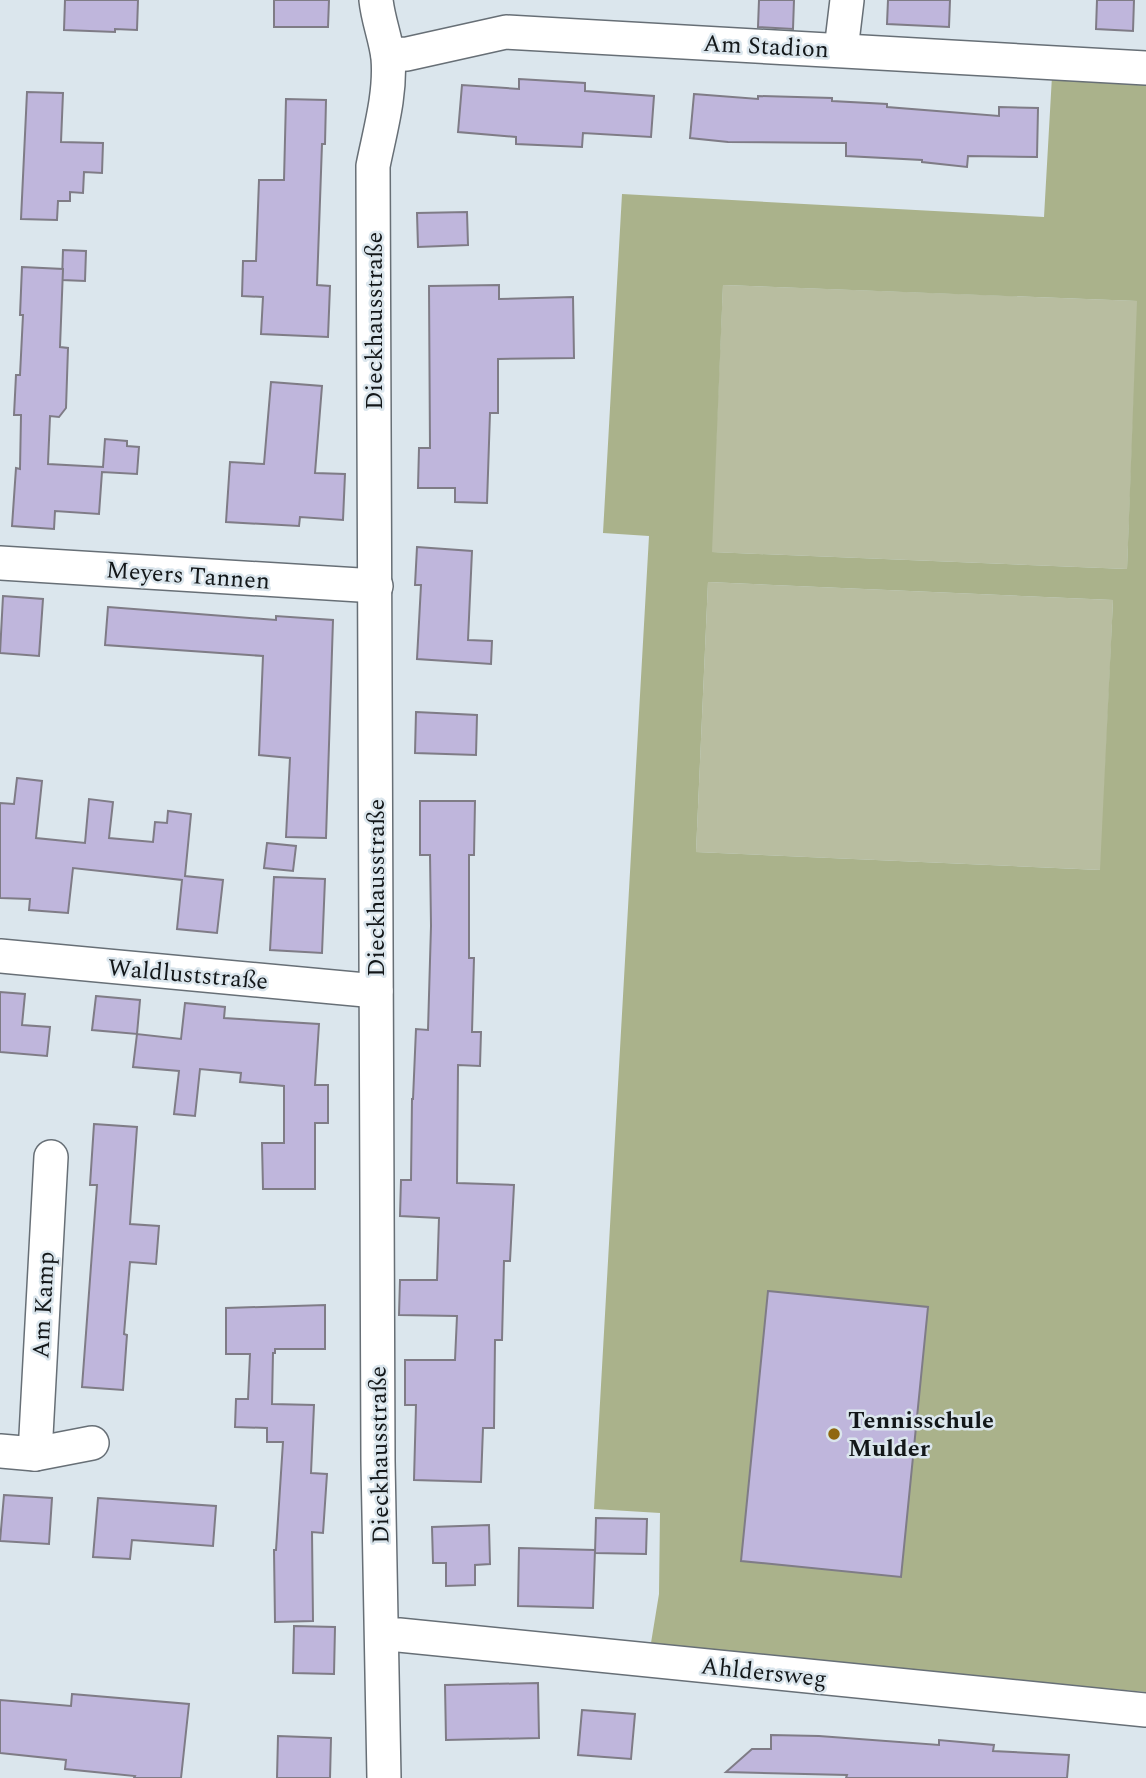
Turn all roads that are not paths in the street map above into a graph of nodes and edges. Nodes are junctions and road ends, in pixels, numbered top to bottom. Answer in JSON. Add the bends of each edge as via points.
{"nodes":[{"id":1,"x":376,"y":0,"type":"edge"},
{"id":2,"x":847,"y":0,"type":"edge"},
{"id":3,"x":841,"y":50,"type":"junction"},
{"id":4,"x":388,"y":55,"type":"junction"},
{"id":5,"x":1146,"y":68,"type":"edge"},
{"id":6,"x":0,"y":563,"type":"edge"},
{"id":7,"x":376,"y":586,"type":"junction"},
{"id":8,"x":0,"y":956,"type":"edge"},
{"id":9,"x":376,"y":991,"type":"junction"},
{"id":10,"x":51,"y":1157,"type":"dead end"},
{"id":11,"x":92,"y":1443,"type":"dead end"},
{"id":12,"x":0,"y":1451,"type":"edge"},
{"id":13,"x":35,"y":1454,"type":"junction"},
{"id":14,"x":382,"y":1636,"type":"junction"},
{"id":15,"x":1146,"y":1710,"type":"edge"},
{"id":16,"x":384,"y":1778,"type":"edge"}],
"edges":[{"from":1,"to":4,"type":"street","name":"Dieckhausstraße"},
{"from":2,"to":3,"type":"street"},
{"from":3,"to":4,"type":"street","name":"Am Stadion","via":[[506,32]]},
{"from":3,"to":5,"type":"street","name":"Am Stadion"},
{"from":4,"to":7,"type":"street","name":"Dieckhausstraße","via":[[389,81],[373,166]]},
{"from":6,"to":7,"type":"street","name":"Meyers Tannen"},
{"from":7,"to":9,"type":"street","name":"Dieckhausstraße"},
{"from":8,"to":9,"type":"street","name":"Waldluststraße"},
{"from":9,"to":14,"type":"street","name":"Dieckhausstraße"},
{"from":10,"to":13,"type":"street","name":"Am Kamp"},
{"from":11,"to":13,"type":"street"},
{"from":12,"to":13,"type":"street"},
{"from":14,"to":15,"type":"street","name":"Ahldersweg"},
{"from":14,"to":16,"type":"street","name":"Dieckhausstraße"}]}
